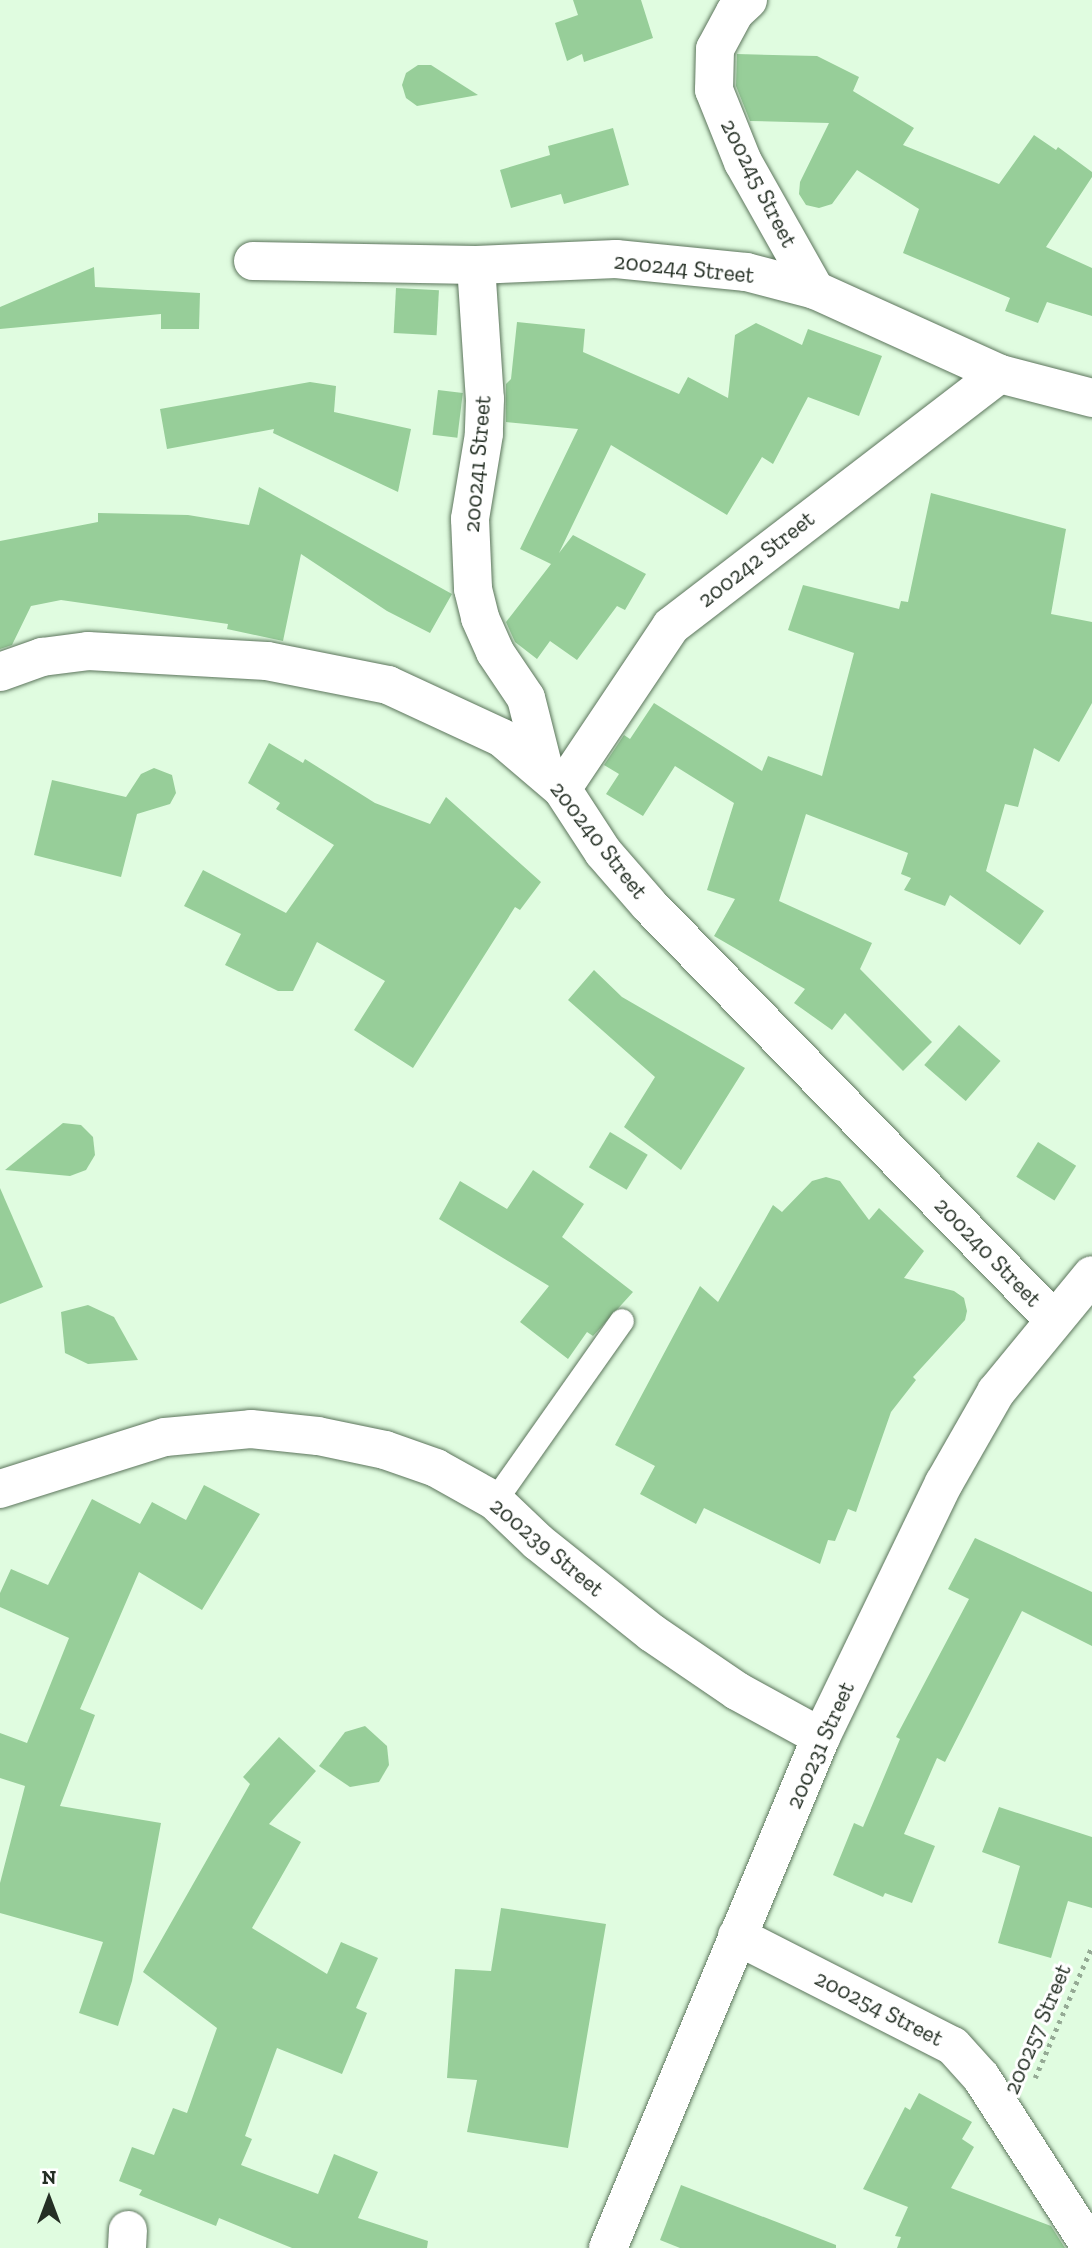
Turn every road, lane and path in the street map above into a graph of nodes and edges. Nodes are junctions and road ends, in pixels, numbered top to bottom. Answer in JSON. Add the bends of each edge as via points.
{"nodes":[{"id":1,"x":748,"y":0,"type":"edge"},
{"id":2,"x":253,"y":261,"type":"dead end"},
{"id":3,"x":476,"y":265,"type":"junction"},
{"id":4,"x":815,"y":290,"type":"junction"},
{"id":5,"x":1000,"y":374,"type":"junction"},
{"id":6,"x":1092,"y":398,"type":"edge"},
{"id":7,"x":0,"y":672,"type":"edge"},
{"id":8,"x":553,"y":781,"type":"junction"},
{"id":9,"x":1092,"y":1275,"type":"edge"},
{"id":10,"x":1054,"y":1320,"type":"junction"},
{"id":11,"x":622,"y":1321,"type":"dead end"},
{"id":12,"x":0,"y":1489,"type":"edge"},
{"id":13,"x":495,"y":1501,"type":"junction"},
{"id":14,"x":821,"y":1737,"type":"junction"},
{"id":15,"x":737,"y":1936,"type":"junction"},
{"id":16,"x":1092,"y":1946,"type":"edge"},
{"id":17,"x":1014,"y":2127,"type":"junction"},
{"id":18,"x":608,"y":2248,"type":"edge"},
{"id":19,"x":1091,"y":2248,"type":"edge"}],
"edges":[{"from":1,"to":4,"type":"street","name":"200245 Street","via":[[734,12],[715,49],[714,90],[743,162]]},
{"from":2,"to":3,"type":"street","name":"200244 Street"},
{"from":3,"to":4,"type":"street","name":"200244 Street","via":[[616,259],[746,272]]},
{"from":3,"to":8,"type":"street","name":"200241 Street","via":[[485,399],[470,519],[473,589],[495,652],[526,698]]},
{"from":4,"to":5,"type":"street","name":"200244 Street"},
{"from":5,"to":6,"type":"street","name":"200244 Street"},
{"from":5,"to":8,"type":"street","name":"200242 Street","via":[[671,626]]},
{"from":7,"to":8,"type":"street","name":"200240 Street","via":[[42,657],[88,651],[267,661],[336,672],[388,685],[456,713],[502,738]]},
{"from":8,"to":10,"type":"street","name":"200240 Street","via":[[603,852],[649,905]]},
{"from":9,"to":10,"type":"street","name":"200231 Street"},
{"from":10,"to":14,"type":"street","name":"200231 Street","via":[[996,1392],[944,1483]]},
{"from":11,"to":13,"type":"lane"},
{"from":12,"to":13,"type":"street","name":"200239 Street","via":[[165,1437],[251,1429],[385,1450],[436,1468]]},
{"from":13,"to":14,"type":"street","name":"200239 Street","via":[[538,1542],[652,1633],[737,1691]]},
{"from":14,"to":15,"type":"street","name":"200231 Street"},
{"from":15,"to":17,"type":"street","name":"200254 Street","via":[[953,2046],[981,2077]]},
{"from":15,"to":18,"type":"street","name":"200231 Street"},
{"from":16,"to":17,"type":"path","name":"200257 Street"},
{"from":17,"to":19,"type":"street","name":"200254 Street"}]}
